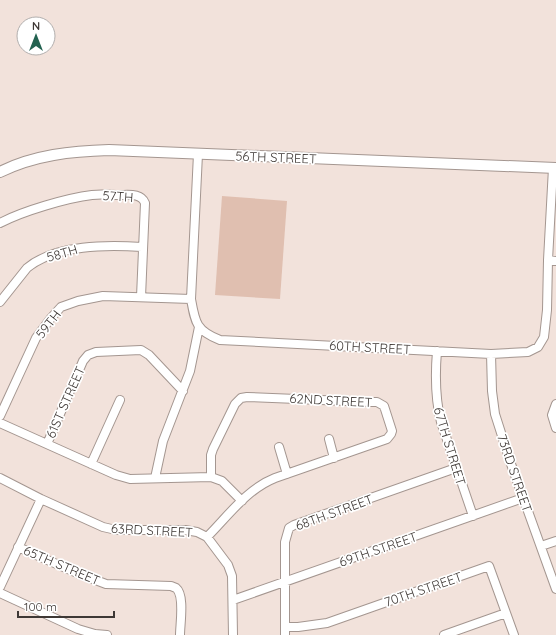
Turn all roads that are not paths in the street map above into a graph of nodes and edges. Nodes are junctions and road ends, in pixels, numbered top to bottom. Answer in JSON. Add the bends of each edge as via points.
{"nodes":[{"id":1,"x":198,"y":154,"type":"junction"},
{"id":2,"x":0,"y":165,"type":"edge"},
{"id":3,"x":15,"y":166,"type":"junction"},
{"id":4,"x":554,"y":168,"type":"edge"},
{"id":5,"x":0,"y":172,"type":"edge"},
{"id":6,"x":0,"y":223,"type":"edge"},
{"id":7,"x":142,"y":247,"type":"junction"},
{"id":8,"x":552,"y":260,"type":"edge"},
{"id":9,"x":141,"y":297,"type":"junction"},
{"id":10,"x":191,"y":299,"type":"junction"},
{"id":11,"x":0,"y":302,"type":"edge"},
{"id":12,"x":547,"y":310,"type":"junction"},
{"id":13,"x":556,"y":310,"type":"edge"},
{"id":14,"x":199,"y":328,"type":"junction"},
{"id":15,"x":437,"y":351,"type":"junction"},
{"id":16,"x":491,"y":354,"type":"junction"},
{"id":17,"x":183,"y":390,"type":"junction"},
{"id":18,"x":120,"y":400,"type":"dead end"},
{"id":19,"x":556,"y":404,"type":"edge"},
{"id":20,"x":0,"y":416,"type":"edge"},
{"id":21,"x":0,"y":423,"type":"edge"},
{"id":22,"x":556,"y":428,"type":"edge"},
{"id":23,"x":329,"y":439,"type":"dead end"},
{"id":24,"x":47,"y":444,"type":"junction"},
{"id":25,"x":279,"y":447,"type":"dead end"},
{"id":26,"x":334,"y":458,"type":"junction"},
{"id":27,"x":91,"y":464,"type":"junction"},
{"id":28,"x":456,"y":468,"type":"junction"},
{"id":29,"x":287,"y":474,"type":"junction"},
{"id":30,"x":211,"y":477,"type":"junction"},
{"id":31,"x":0,"y":478,"type":"edge"},
{"id":32,"x":155,"y":478,"type":"junction"},
{"id":33,"x":523,"y":498,"type":"junction"},
{"id":34,"x":41,"y":499,"type":"junction"},
{"id":35,"x":242,"y":501,"type":"junction"},
{"id":36,"x":473,"y":516,"type":"junction"},
{"id":37,"x":207,"y":537,"type":"junction"},
{"id":38,"x":556,"y":541,"type":"edge"},
{"id":39,"x":18,"y":546,"type":"junction"},
{"id":40,"x":541,"y":546,"type":"junction"},
{"id":41,"x":285,"y":582,"type":"junction"},
{"id":42,"x":0,"y":587,"type":"edge"},
{"id":43,"x":556,"y":588,"type":"edge"},
{"id":44,"x":0,"y":593,"type":"edge"},
{"id":45,"x":233,"y":600,"type":"junction"},
{"id":46,"x":506,"y":613,"type":"junction"},
{"id":47,"x":285,"y":631,"type":"edge"},
{"id":48,"x":107,"y":635,"type":"edge"},
{"id":49,"x":180,"y":635,"type":"edge"},
{"id":50,"x":233,"y":635,"type":"edge"},
{"id":51,"x":444,"y":635,"type":"edge"},
{"id":52,"x":514,"y":635,"type":"edge"}],
"edges":[{"from":1,"to":3,"type":"street","name":"56TH STREET","via":[[73,151]]},
{"from":1,"to":4,"type":"street","name":"56TH STREET"},
{"from":1,"to":10,"type":"street"},
{"from":2,"to":3,"type":"street"},
{"from":3,"to":5,"type":"street","name":"56TH STREET"},
{"from":4,"to":8,"type":"street","name":"60TH STREET"},
{"from":6,"to":7,"type":"street","name":"57TH","via":[[38,208],[87,196],[136,196],[144,203]]},
{"from":7,"to":9,"type":"street","name":"57TH"},
{"from":7,"to":11,"type":"street","name":"58TH","via":[[90,246],[51,255],[32,264]]},
{"from":8,"to":12,"type":"street","name":"60TH STREET"},
{"from":9,"to":10,"type":"street","name":"59TH"},
{"from":9,"to":20,"type":"street","name":"59TH","via":[[97,296],[58,309],[36,338]]},
{"from":10,"to":14,"type":"street"},
{"from":12,"to":13,"type":"street"},
{"from":12,"to":16,"type":"street","name":"60TH STREET","via":[[545,333],[538,347],[522,353]]},
{"from":14,"to":15,"type":"street","name":"60TH STREET","via":[[208,336],[220,340]]},
{"from":14,"to":17,"type":"street","via":[[193,360]]},
{"from":15,"to":16,"type":"street","name":"60TH STREET"},
{"from":15,"to":28,"type":"street","name":"67TH STREET","via":[[437,407]]},
{"from":16,"to":33,"type":"street","name":"73RD STREET","via":[[495,414]]},
{"from":17,"to":24,"type":"street","name":"61ST STREET","via":[[141,350],[92,353],[83,361]]},
{"from":17,"to":32,"type":"street","via":[[163,441]]},
{"from":18,"to":27,"type":"street"},
{"from":19,"to":22,"type":"street","via":[[552,414]]},
{"from":21,"to":24,"type":"street"},
{"from":23,"to":26,"type":"street"},
{"from":24,"to":27,"type":"street"},
{"from":25,"to":29,"type":"street"},
{"from":26,"to":29,"type":"street","name":"62ND STREET"},
{"from":26,"to":30,"type":"street","name":"62ND STREET","via":[[390,436],[392,431],[383,404],[244,397],[235,404],[213,449]]},
{"from":27,"to":32,"type":"street","via":[[124,478]]},
{"from":28,"to":36,"type":"street","name":"67TH STREET"},
{"from":28,"to":41,"type":"street","name":"68TH STREET","via":[[289,528],[285,542]]},
{"from":29,"to":35,"type":"street","name":"62ND STREET","via":[[261,484]]},
{"from":30,"to":32,"type":"street"},
{"from":30,"to":35,"type":"street","via":[[222,481]]},
{"from":31,"to":34,"type":"street","name":"63RD STREET"},
{"from":33,"to":36,"type":"street","name":"69TH STREET"},
{"from":33,"to":40,"type":"street","name":"73RD STREET"},
{"from":34,"to":37,"type":"street","name":"63RD STREET","via":[[109,529],[185,530]]},
{"from":34,"to":39,"type":"street"},
{"from":35,"to":37,"type":"street","name":"62ND STREET"},
{"from":36,"to":41,"type":"street","name":"69TH STREET"},
{"from":37,"to":45,"type":"street","name":"63RD STREET","via":[[228,565],[232,576]]},
{"from":38,"to":40,"type":"street"},
{"from":39,"to":42,"type":"street"},
{"from":39,"to":49,"type":"street","name":"65TH STREET","via":[[77,574],[106,584],[176,588],[181,600]]},
{"from":40,"to":43,"type":"street","name":"73RD STREET"},
{"from":41,"to":45,"type":"street","name":"69TH STREET"},
{"from":41,"to":47,"type":"street","name":"68TH STREET"},
{"from":44,"to":48,"type":"street","via":[[78,629]]},
{"from":45,"to":50,"type":"street","name":"63RD STREET"},
{"from":46,"to":47,"type":"street","name":"70TH STREET","via":[[489,566],[327,623]]},
{"from":46,"to":51,"type":"street"},
{"from":46,"to":52,"type":"street","name":"70TH STREET"}]}
